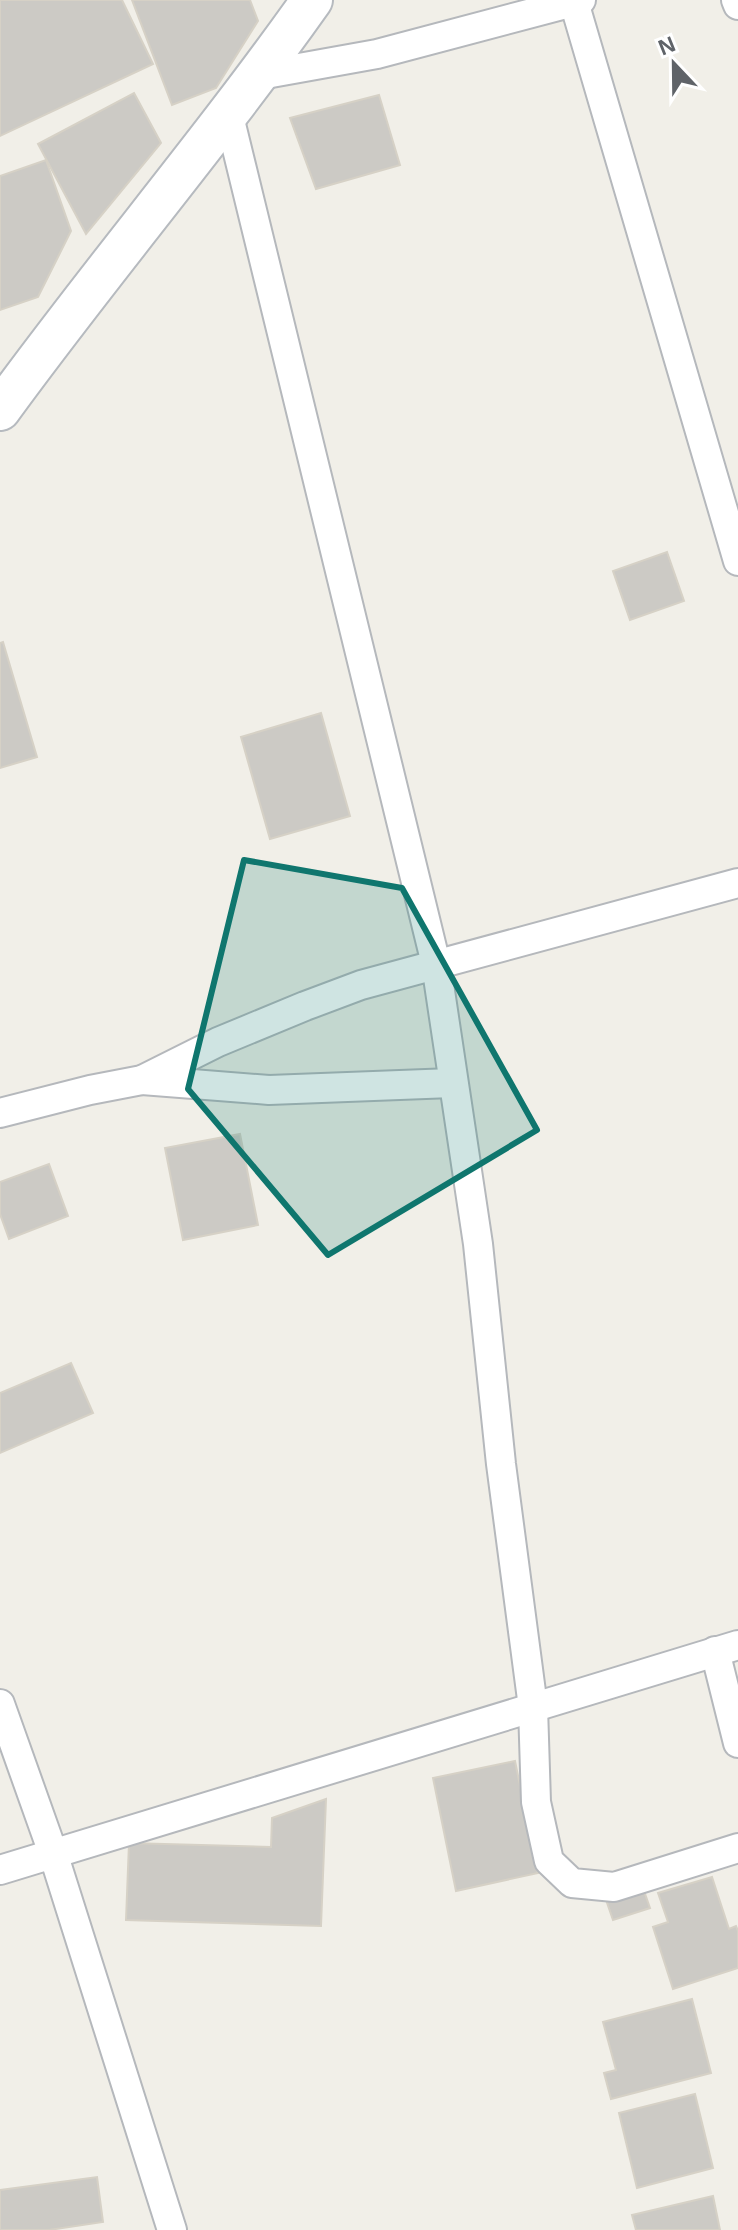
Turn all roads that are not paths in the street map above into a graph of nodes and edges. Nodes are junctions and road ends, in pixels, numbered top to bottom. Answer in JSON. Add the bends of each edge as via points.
{"nodes":[{"id":1,"x":312,"y":0,"type":"edge"},
{"id":2,"x":577,"y":1,"type":"edge"},
{"id":3,"x":260,"y":75,"type":"junction"},
{"id":4,"x":228,"y":112,"type":"junction"},
{"id":5,"x":0,"y":410,"type":"edge"},
{"id":6,"x":738,"y":561,"type":"edge"},
{"id":7,"x":738,"y":883,"type":"edge"},
{"id":8,"x":436,"y":964,"type":"junction"},
{"id":9,"x":142,"y":1080,"type":"junction"},
{"id":10,"x":452,"y":1083,"type":"junction"},
{"id":11,"x":0,"y":1113,"type":"edge"},
{"id":12,"x":727,"y":1648,"type":"edge"},
{"id":13,"x":0,"y":1704,"type":"edge"},
{"id":14,"x":533,"y":1707,"type":"junction"},
{"id":15,"x":738,"y":1743,"type":"edge"},
{"id":16,"x":738,"y":1848,"type":"edge"},
{"id":17,"x":53,"y":1853,"type":"junction"},
{"id":18,"x":0,"y":1870,"type":"edge"},
{"id":19,"x":172,"y":2230,"type":"edge"}],
"edges":[{"from":1,"to":3,"type":"street"},
{"from":2,"to":3,"type":"street","via":[[377,54]]},
{"from":2,"to":6,"type":"street"},
{"from":3,"to":4,"type":"street"},
{"from":4,"to":5,"type":"street"},
{"from":4,"to":8,"type":"street"},
{"from":7,"to":8,"type":"street"},
{"from":8,"to":9,"type":"street","via":[[305,1006]]},
{"from":8,"to":10,"type":"street"},
{"from":9,"to":10,"type":"street","via":[[269,1090]]},
{"from":9,"to":11,"type":"street"},
{"from":10,"to":14,"type":"street","via":[[478,1244]]},
{"from":12,"to":14,"type":"street"},
{"from":12,"to":15,"type":"street"},
{"from":13,"to":17,"type":"street"},
{"from":14,"to":16,"type":"street","via":[[536,1802],[549,1861],[572,1883],[614,1887]]},
{"from":14,"to":17,"type":"street"},
{"from":17,"to":18,"type":"street"},
{"from":17,"to":19,"type":"street"}]}
